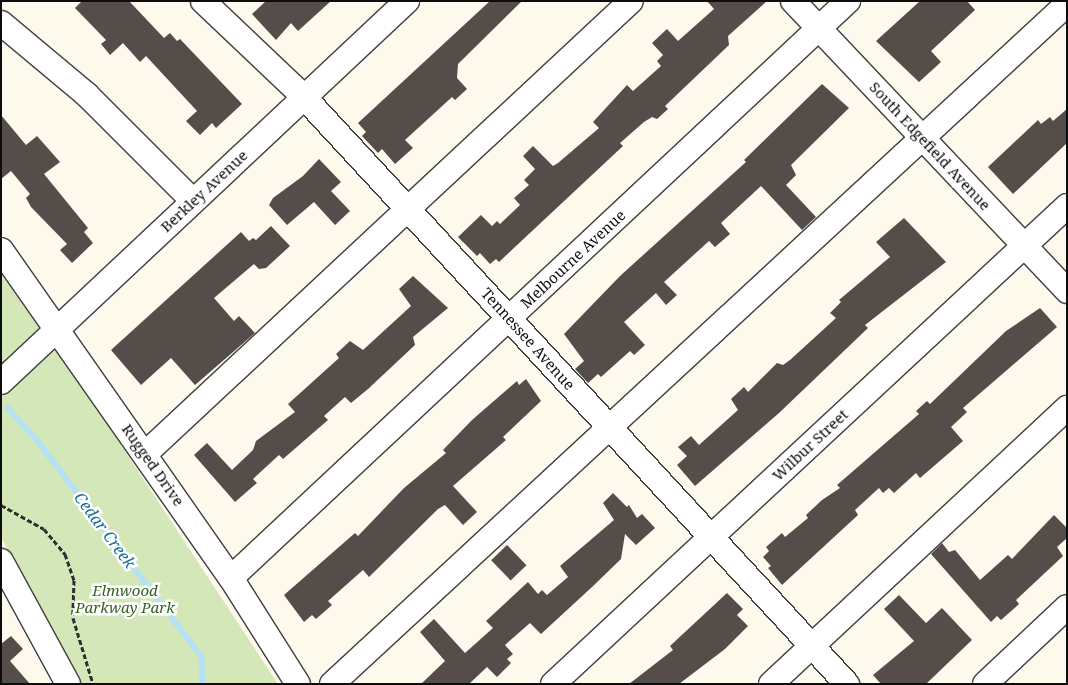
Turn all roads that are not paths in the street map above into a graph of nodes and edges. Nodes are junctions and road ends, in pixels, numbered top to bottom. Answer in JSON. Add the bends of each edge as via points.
{"nodes":[{"id":1,"x":203,"y":1,"type":"edge"},
{"id":2,"x":407,"y":1,"type":"edge"},
{"id":3,"x":631,"y":1,"type":"edge"},
{"id":4,"x":794,"y":1,"type":"edge"},
{"id":5,"x":848,"y":1,"type":"edge"},
{"id":6,"x":1067,"y":4,"type":"edge"},
{"id":7,"x":1,"y":23,"type":"edge"},
{"id":8,"x":819,"y":29,"type":"junction"},
{"id":9,"x":304,"y":97,"type":"junction"},
{"id":10,"x":922,"y":138,"type":"junction"},
{"id":11,"x":193,"y":202,"type":"junction"},
{"id":12,"x":1067,"y":206,"type":"edge"},
{"id":13,"x":409,"y":210,"type":"junction"},
{"id":14,"x":1024,"y":246,"type":"junction"},
{"id":15,"x":1,"y":250,"type":"edge"},
{"id":16,"x":1067,"y":290,"type":"edge"},
{"id":17,"x":510,"y":319,"type":"junction"},
{"id":18,"x":58,"y":329,"type":"junction"},
{"id":19,"x":1,"y":382,"type":"edge"},
{"id":20,"x":1067,"y":408,"type":"edge"},
{"id":21,"x":610,"y":429,"type":"junction"},
{"id":22,"x":145,"y":454,"type":"junction"},
{"id":23,"x":710,"y":537,"type":"junction"},
{"id":24,"x":1,"y":561,"type":"edge"},
{"id":25,"x":231,"y":578,"type":"junction"},
{"id":26,"x":7,"y":587,"type":"edge"},
{"id":27,"x":1067,"y":607,"type":"edge"},
{"id":28,"x":812,"y":646,"type":"junction"},
{"id":29,"x":68,"y":684,"type":"edge"},
{"id":30,"x":298,"y":684,"type":"edge"},
{"id":31,"x":332,"y":684,"type":"edge"},
{"id":32,"x":553,"y":684,"type":"edge"},
{"id":33,"x":771,"y":684,"type":"edge"},
{"id":34,"x":847,"y":684,"type":"edge"},
{"id":35,"x":985,"y":684,"type":"edge"}],
"edges":[{"from":1,"to":9,"type":"street","name":"Tennessee Avenue"},
{"from":2,"to":9,"type":"street","name":"Berkley Avenue"},
{"from":3,"to":13,"type":"street"},
{"from":4,"to":8,"type":"street","name":"South Edgefield Avenue"},
{"from":5,"to":8,"type":"street","name":"Melbourne Avenue"},
{"from":6,"to":10,"type":"street"},
{"from":7,"to":11,"type":"street","via":[[87,95]]},
{"from":8,"to":10,"type":"street","name":"South Edgefield Avenue"},
{"from":8,"to":17,"type":"street","name":"Melbourne Avenue"},
{"from":9,"to":11,"type":"street","name":"Berkley Avenue"},
{"from":9,"to":13,"type":"street","name":"Tennessee Avenue"},
{"from":10,"to":14,"type":"street","name":"South Edgefield Avenue"},
{"from":10,"to":21,"type":"street"},
{"from":11,"to":18,"type":"street","name":"Berkley Avenue"},
{"from":12,"to":14,"type":"street","name":"Wilbur Street"},
{"from":13,"to":17,"type":"street","name":"Tennessee Avenue"},
{"from":13,"to":22,"type":"street"},
{"from":14,"to":16,"type":"street","name":"South Edgefield Avenue"},
{"from":14,"to":23,"type":"street","name":"Wilbur Street"},
{"from":15,"to":18,"type":"street","name":"Rugged Drive"},
{"from":17,"to":21,"type":"street","name":"Tennessee Avenue"},
{"from":17,"to":25,"type":"street","name":"Melbourne Avenue"},
{"from":18,"to":19,"type":"street","name":"Berkley Avenue"},
{"from":18,"to":22,"type":"street","name":"Rugged Drive"},
{"from":20,"to":28,"type":"street"},
{"from":21,"to":23,"type":"street","name":"Tennessee Avenue"},
{"from":21,"to":31,"type":"street"},
{"from":22,"to":25,"type":"street","name":"Rugged Drive"},
{"from":23,"to":28,"type":"street","name":"Tennessee Avenue"},
{"from":23,"to":32,"type":"street","name":"Wilbur Street"},
{"from":24,"to":26,"type":"street"},
{"from":25,"to":30,"type":"street","name":"Rugged Drive"},
{"from":26,"to":29,"type":"street"},
{"from":27,"to":35,"type":"street"},
{"from":28,"to":33,"type":"street"},
{"from":28,"to":34,"type":"street","name":"Tennessee Avenue"}]}
